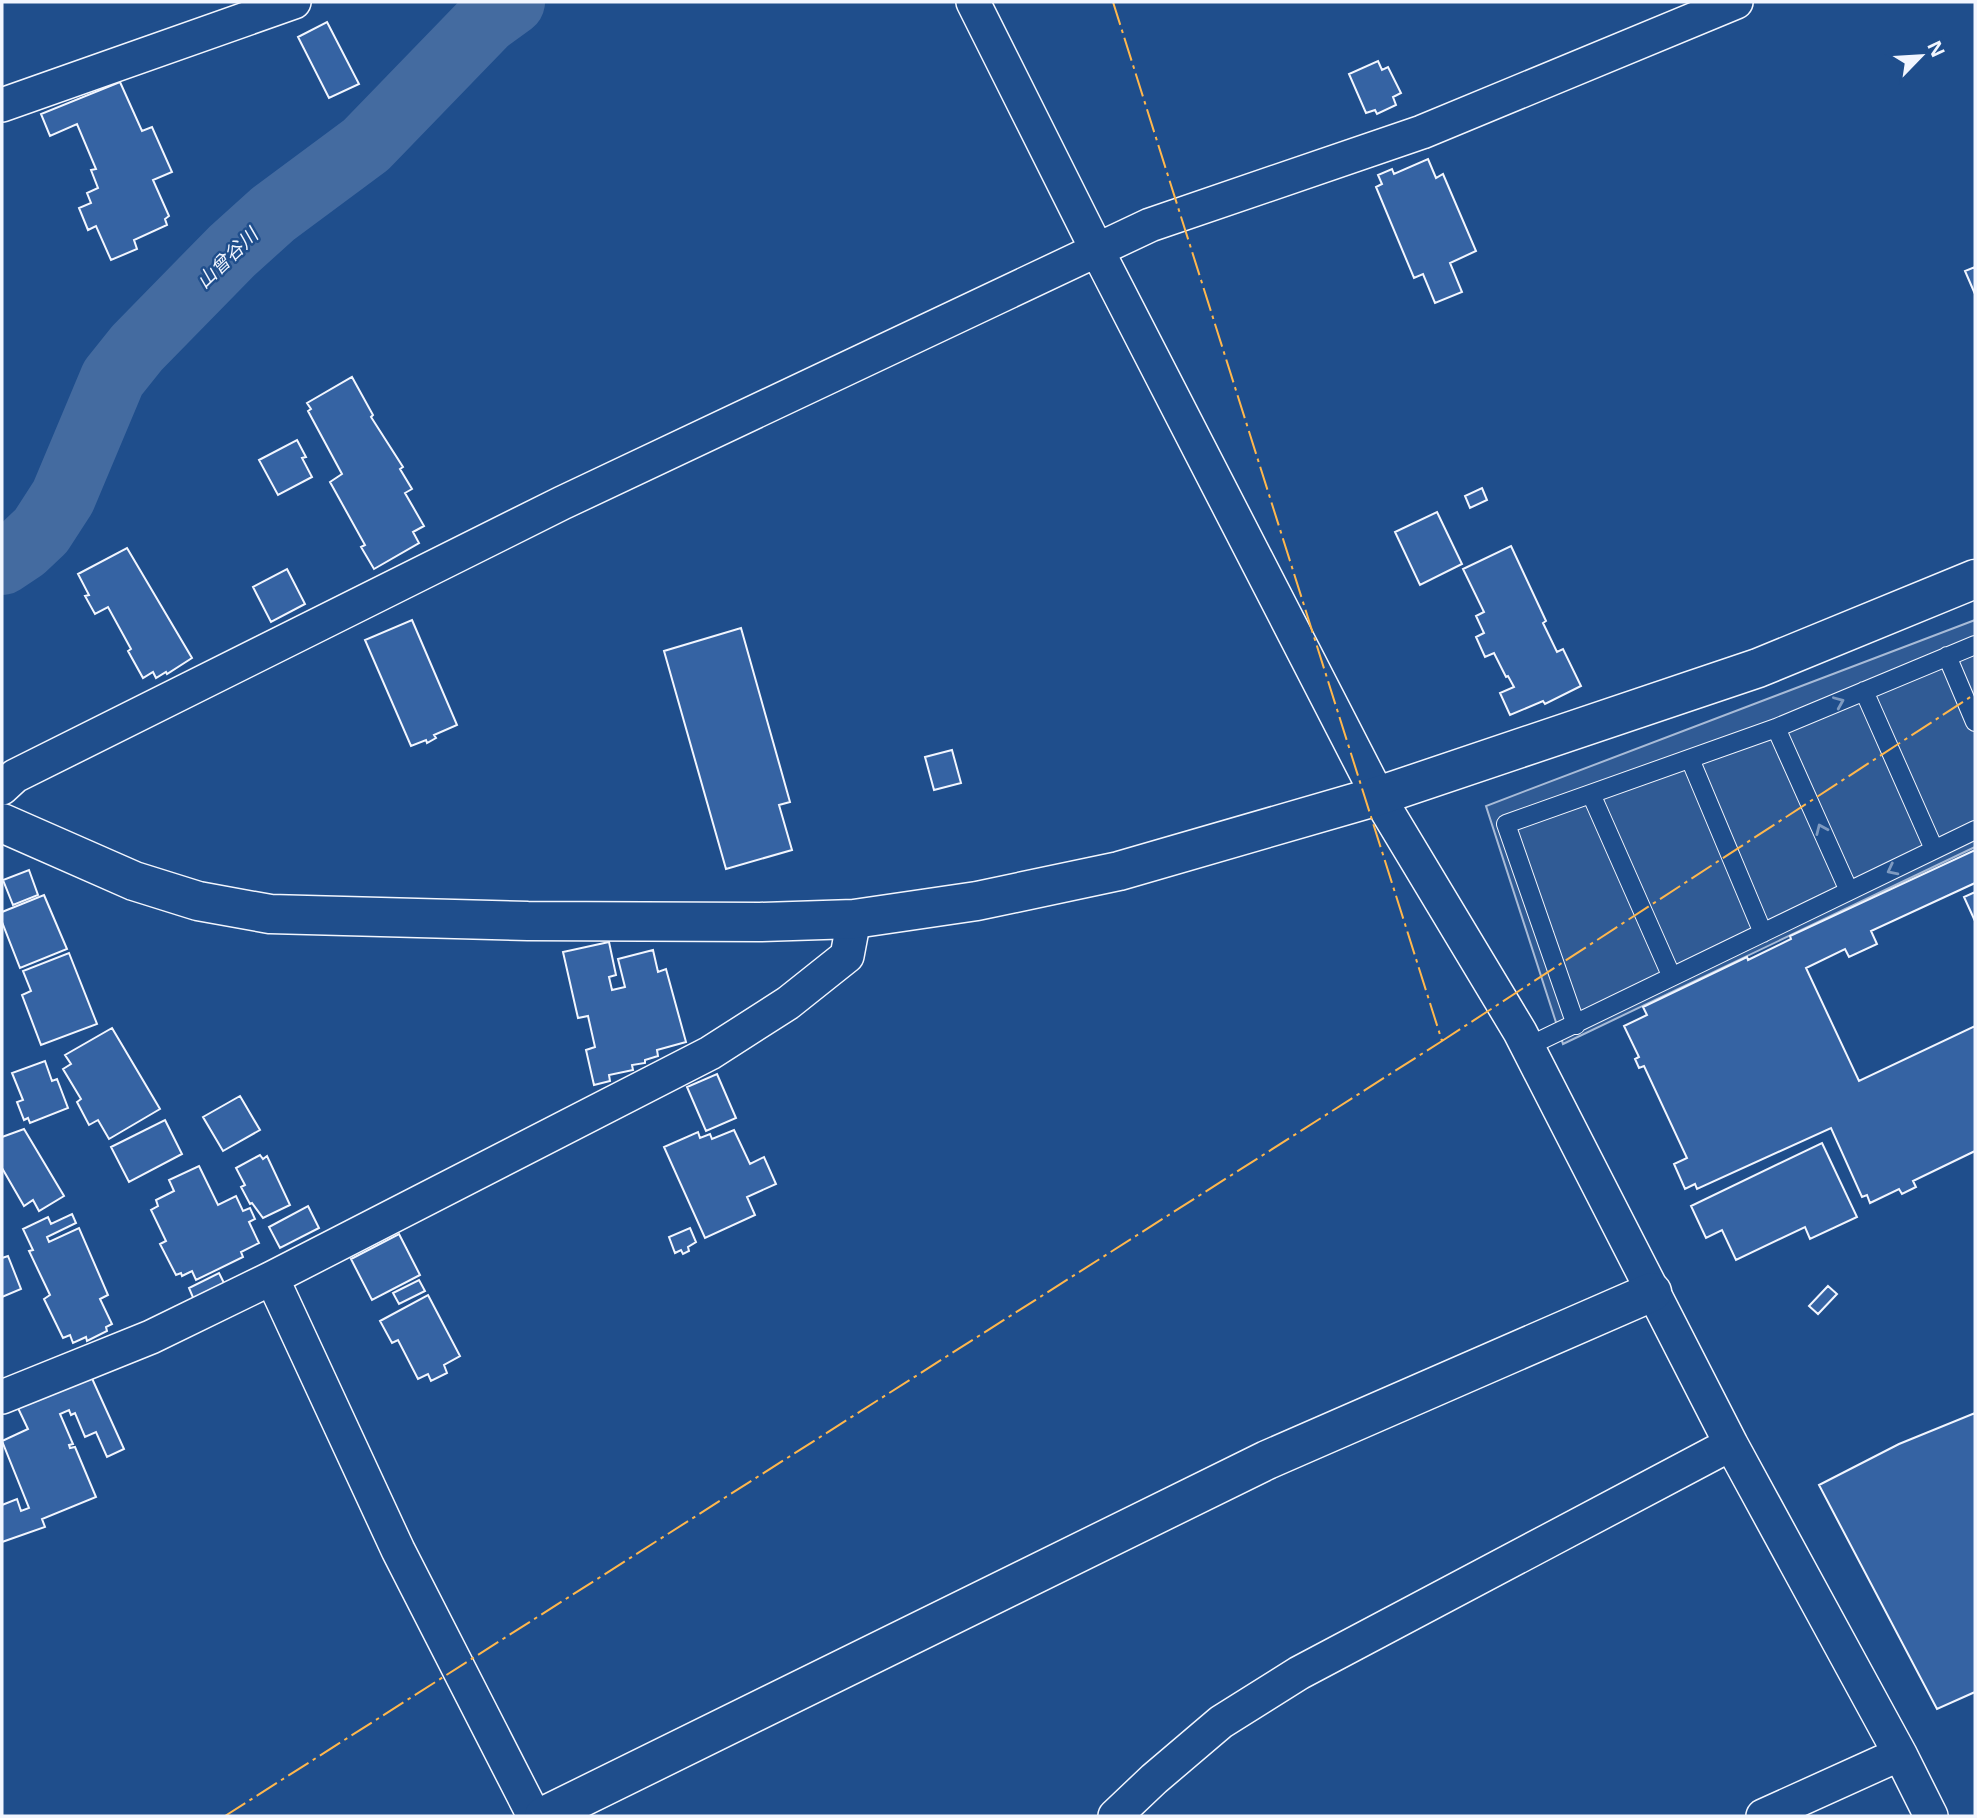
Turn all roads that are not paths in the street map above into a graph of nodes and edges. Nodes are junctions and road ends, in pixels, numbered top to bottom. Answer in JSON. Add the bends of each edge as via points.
{"nodes":[{"id":1,"x":294,"y":2,"type":"edge"},
{"id":2,"x":973,"y":2,"type":"edge"},
{"id":3,"x":1736,"y":2,"type":"edge"},
{"id":4,"x":2,"y":105,"type":"edge"},
{"id":5,"x":1097,"y":250,"type":"junction"},
{"id":6,"x":1975,"y":579,"type":"edge"},
{"id":7,"x":1975,"y":645,"type":"edge"},
{"id":8,"x":1947,"y":656,"type":"junction"},
{"id":9,"x":1864,"y":691,"type":"junction"},
{"id":10,"x":1975,"y":722,"type":"edge"},
{"id":11,"x":1776,"y":728,"type":"junction"},
{"id":12,"x":1690,"y":759,"type":"junction"},
{"id":13,"x":2,"y":788,"type":"edge"},
{"id":14,"x":1591,"y":794,"type":"junction"},
{"id":15,"x":1378,"y":796,"type":"junction"},
{"id":16,"x":2,"y":823,"type":"edge"},
{"id":17,"x":1975,"y":830,"type":"edge"},
{"id":18,"x":1934,"y":849,"type":"junction"},
{"id":19,"x":1849,"y":891,"type":"junction"},
{"id":20,"x":854,"y":919,"type":"junction"},
{"id":21,"x":1763,"y":933,"type":"junction"},
{"id":22,"x":1671,"y":975,"type":"junction"},
{"id":23,"x":1576,"y":1025,"type":"junction"},
{"id":24,"x":1527,"y":1047,"type":"junction"},
{"id":25,"x":272,"y":1279,"type":"junction"},
{"id":26,"x":1652,"y":1292,"type":"junction"},
{"id":27,"x":2,"y":1397,"type":"edge"},
{"id":28,"x":1731,"y":1444,"type":"junction"},
{"id":29,"x":1900,"y":1754,"type":"junction"},
{"id":30,"x":534,"y":1816,"type":"edge"},
{"id":31,"x":544,"y":1816,"type":"edge"},
{"id":32,"x":1115,"y":1816,"type":"edge"},
{"id":33,"x":1763,"y":1816,"type":"edge"},
{"id":34,"x":1931,"y":1816,"type":"edge"}],
"edges":[{"from":1,"to":4,"type":"street"},
{"from":2,"to":5,"type":"street"},
{"from":3,"to":5,"type":"street","via":[[1422,132],[1150,225]]},
{"from":5,"to":13,"type":"street","via":[[562,503],[15,776]]},
{"from":5,"to":15,"type":"street"},
{"from":6,"to":15,"type":"street","via":[[1758,667]]},
{"from":7,"to":8,"type":"lane"},
{"from":8,"to":9,"type":"lane"},
{"from":8,"to":10,"type":"lane"},
{"from":11,"to":9,"type":"lane","one_way":true},
{"from":9,"to":18,"type":"lane"},
{"from":11,"to":12,"type":"lane"},
{"from":19,"to":11,"type":"lane","one_way":true},
{"from":12,"to":14,"type":"lane"},
{"from":12,"to":21,"type":"lane"},
{"from":14,"to":22,"type":"lane"},
{"from":14,"to":23,"type":"lane","via":[[1506,824]]},
{"from":15,"to":20,"type":"street","via":[[1119,871],[978,901]]},
{"from":15,"to":24,"type":"street"},
{"from":16,"to":20,"type":"street","via":[[134,881],[198,901],[270,914],[528,921]]},
{"from":17,"to":18,"type":"lane"},
{"from":18,"to":19,"type":"lane","one_way":true},
{"from":19,"to":21,"type":"lane"},
{"from":20,"to":25,"type":"street","via":[[847,956],[788,1003],[710,1053]]},
{"from":21,"to":22,"type":"lane"},
{"from":22,"to":23,"type":"lane"},
{"from":23,"to":24,"type":"lane"},
{"from":24,"to":26,"type":"street"},
{"from":25,"to":27,"type":"street","via":[[151,1337]]},
{"from":25,"to":30,"type":"street","via":[[398,1550]]},
{"from":26,"to":28,"type":"street"},
{"from":26,"to":31,"type":"street","via":[[1267,1460]]},
{"from":28,"to":29,"type":"street"},
{"from":28,"to":32,"type":"street","via":[[1299,1673],[1221,1722]]},
{"from":29,"to":33,"type":"street"},
{"from":29,"to":34,"type":"street"}]}
